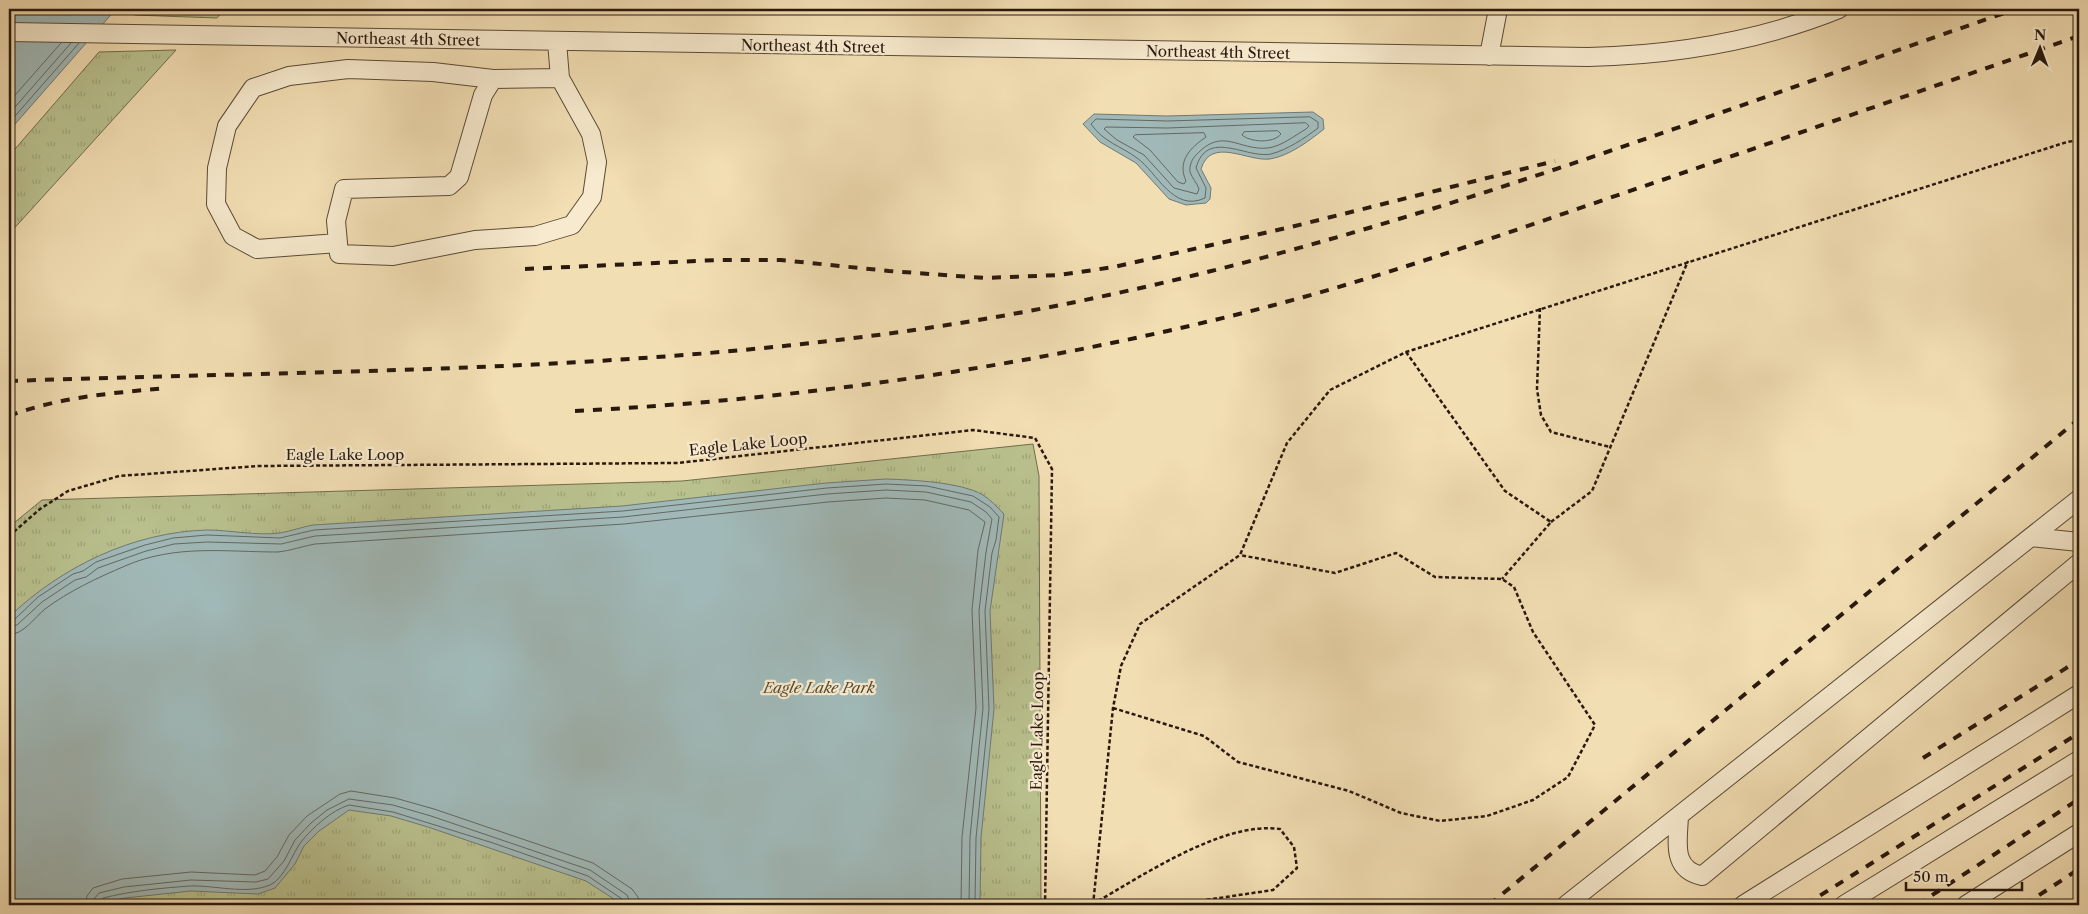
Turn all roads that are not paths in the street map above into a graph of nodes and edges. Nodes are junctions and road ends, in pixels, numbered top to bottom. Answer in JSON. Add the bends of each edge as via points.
{"nodes":[{"id":1,"x":1498,"y":9,"type":"edge"},
{"id":2,"x":1839,"y":9,"type":"edge"},
{"id":3,"x":9,"y":32,"type":"edge"},
{"id":4,"x":557,"y":42,"type":"junction"},
{"id":5,"x":1489,"y":56,"type":"junction"},
{"id":6,"x":560,"y":78,"type":"junction"},
{"id":7,"x":493,"y":79,"type":"junction"},
{"id":8,"x":338,"y":243,"type":"junction"},
{"id":9,"x":2079,"y":499,"type":"edge"},
{"id":10,"x":2031,"y":537,"type":"junction"},
{"id":11,"x":2079,"y":542,"type":"edge"},
{"id":12,"x":2079,"y":563,"type":"edge"},
{"id":13,"x":2079,"y":694,"type":"edge"},
{"id":14,"x":2079,"y":760,"type":"edge"},
{"id":15,"x":1678,"y":816,"type":"junction"},
{"id":16,"x":2079,"y":833,"type":"edge"},
{"id":17,"x":1566,"y":905,"type":"edge"},
{"id":18,"x":1743,"y":905,"type":"edge"},
{"id":19,"x":1844,"y":905,"type":"edge"},
{"id":20,"x":1966,"y":905,"type":"edge"}],
"edges":[{"from":1,"to":5,"type":"street"},
{"from":2,"to":5,"type":"street","name":"Northeast 4th Street","via":[[1726,42],[1616,56]]},
{"from":3,"to":4,"type":"street","name":"Northeast 4th Street"},
{"from":4,"to":5,"type":"street","name":"Northeast 4th Street"},
{"from":4,"to":6,"type":"street"},
{"from":6,"to":7,"type":"street"},
{"from":6,"to":8,"type":"street","via":[[591,134],[597,162],[592,197],[572,225],[535,236],[475,240],[393,256],[339,254]]},
{"from":7,"to":8,"type":"street","via":[[483,95],[460,176],[448,186],[344,189],[336,221]]},
{"from":7,"to":8,"type":"street","via":[[433,72],[348,69],[289,76],[254,88],[227,126],[217,168],[216,204],[233,236],[257,249]]},
{"from":9,"to":10,"type":"street"},
{"from":10,"to":11,"type":"street"},
{"from":10,"to":15,"type":"street"},
{"from":12,"to":15,"type":"street","via":[[1702,876],[1690,873],[1681,864],[1677,850]]},
{"from":13,"to":18,"type":"street"},
{"from":14,"to":19,"type":"street"},
{"from":15,"to":17,"type":"street"},
{"from":16,"to":20,"type":"street"}]}
